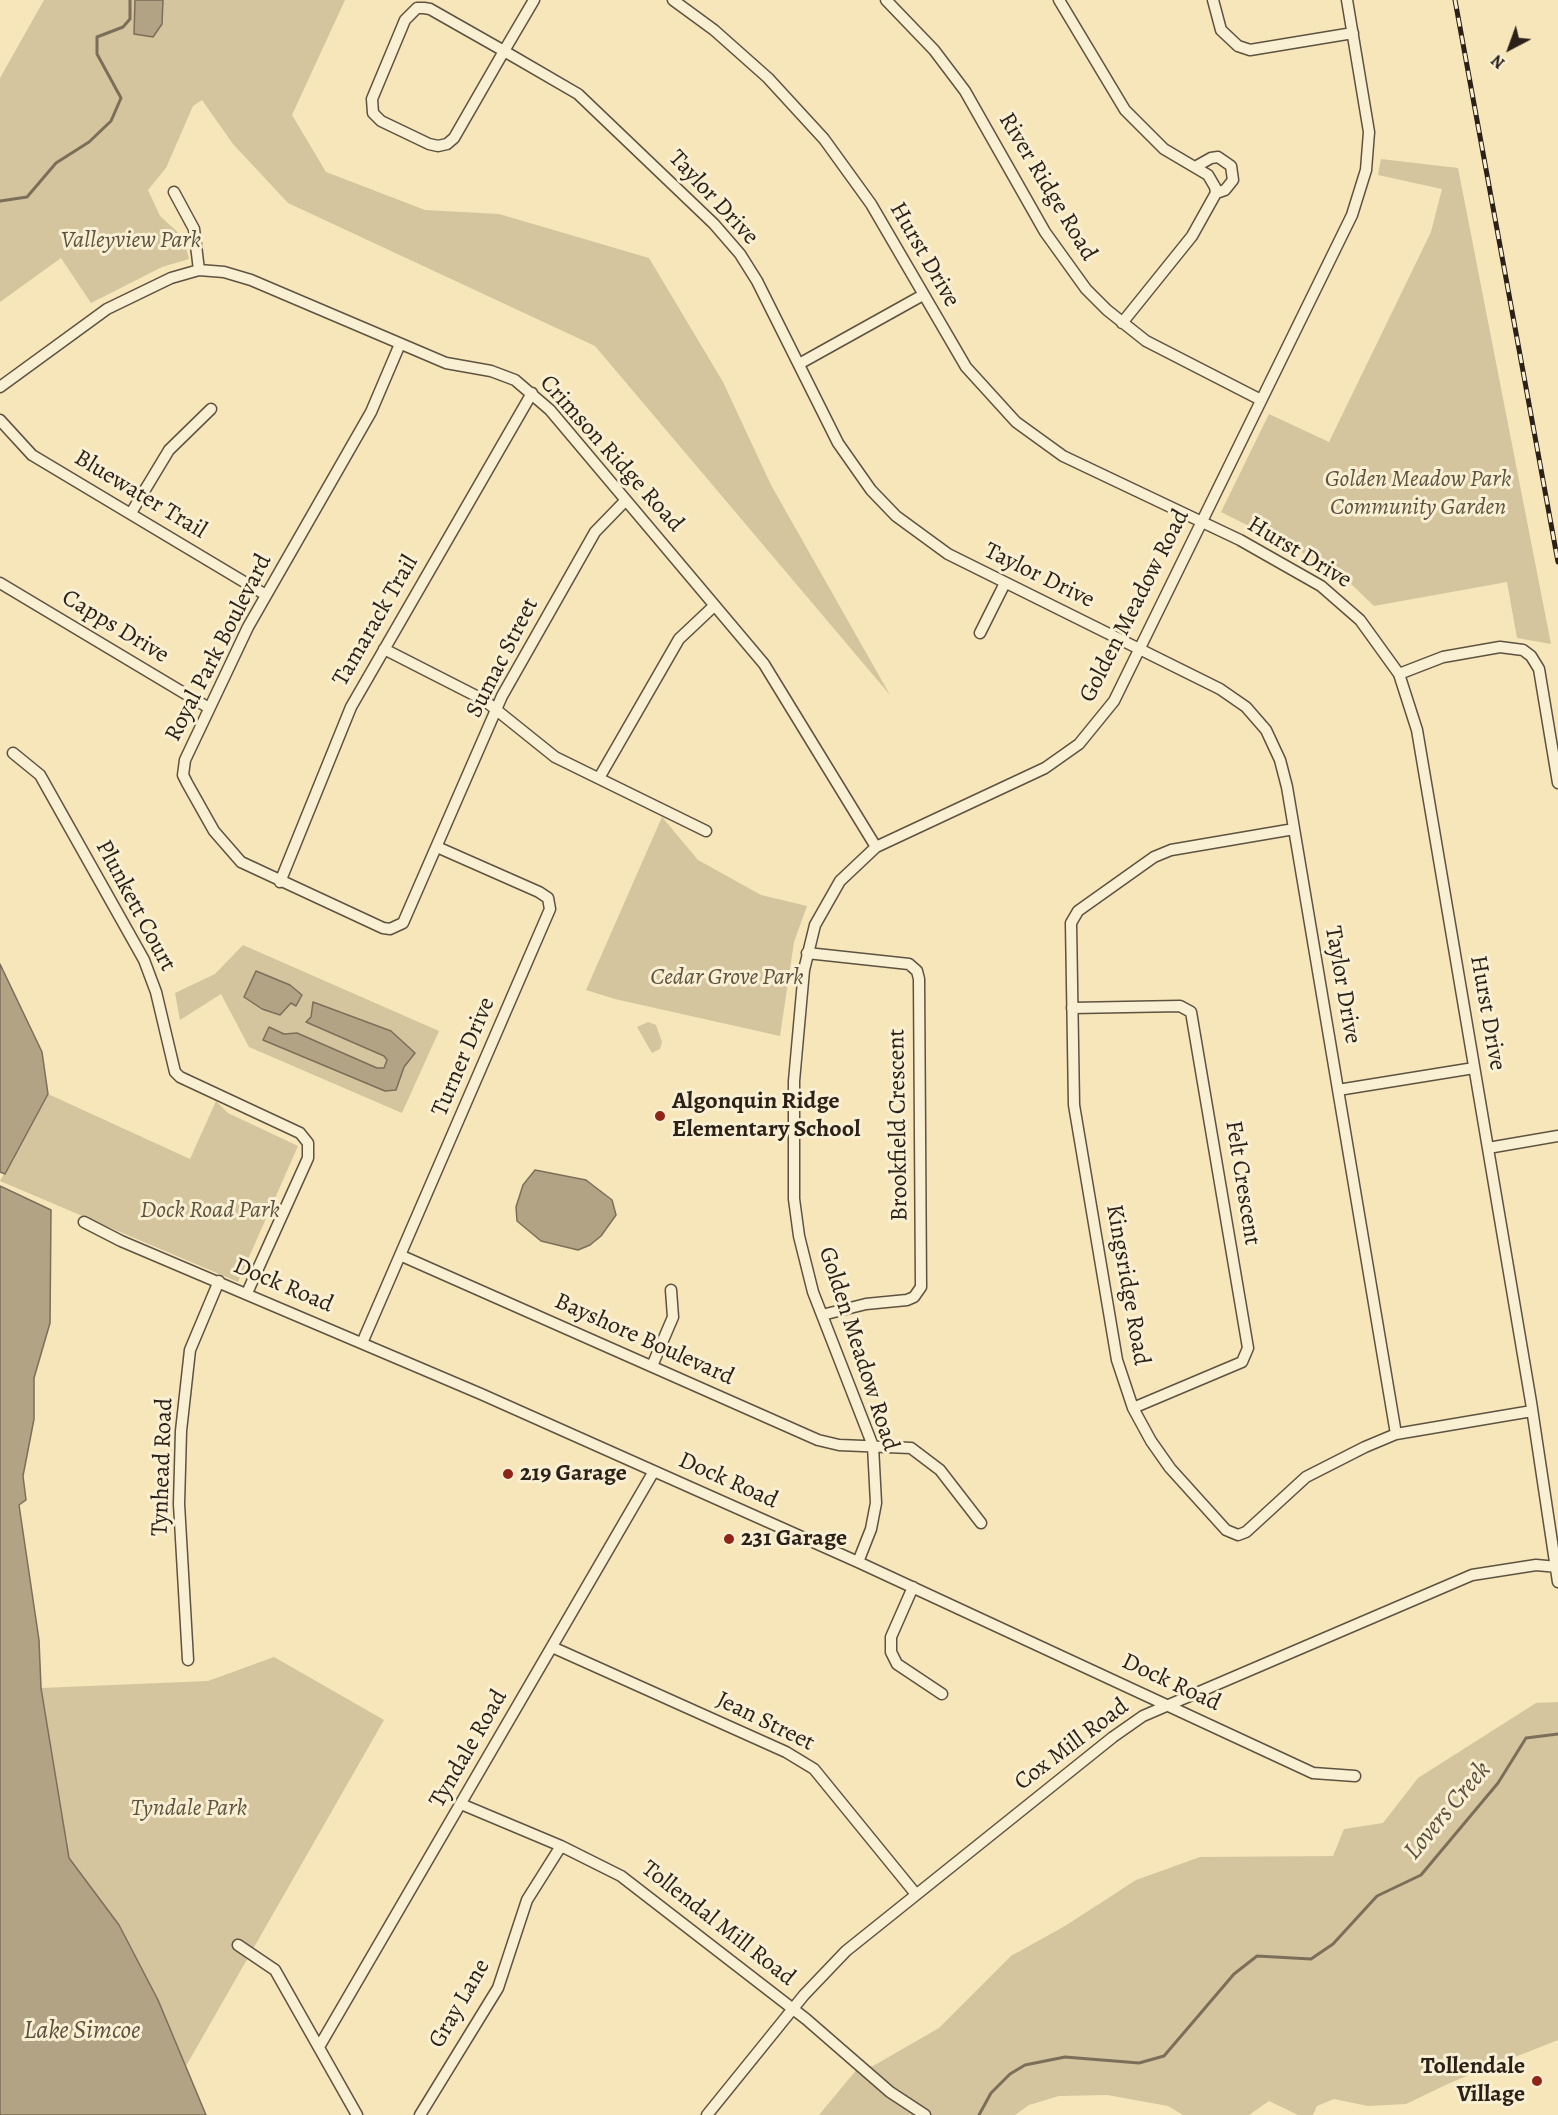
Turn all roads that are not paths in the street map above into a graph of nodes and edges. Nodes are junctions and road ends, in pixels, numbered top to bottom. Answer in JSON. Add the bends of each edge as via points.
{"nodes":[{"id":1,"x":534,"y":0,"type":"edge"},
{"id":2,"x":886,"y":0,"type":"edge"},
{"id":3,"x":1059,"y":0,"type":"edge"},
{"id":4,"x":1213,"y":0,"type":"edge"},
{"id":5,"x":1347,"y":0,"type":"edge"},
{"id":6,"x":677,"y":1,"type":"edge"},
{"id":7,"x":1353,"y":33,"type":"junction"},
{"id":8,"x":504,"y":51,"type":"junction"},
{"id":9,"x":1195,"y":166,"type":"junction"},
{"id":10,"x":174,"y":192,"type":"dead end"},
{"id":11,"x":1216,"y":193,"type":"junction"},
{"id":12,"x":199,"y":270,"type":"junction"},
{"id":13,"x":923,"y":295,"type":"junction"},
{"id":14,"x":1122,"y":323,"type":"junction"},
{"id":15,"x":400,"y":344,"type":"junction"},
{"id":16,"x":799,"y":364,"type":"junction"},
{"id":17,"x":0,"y":387,"type":"edge"},
{"id":18,"x":532,"y":393,"type":"junction"},
{"id":19,"x":1261,"y":400,"type":"junction"},
{"id":20,"x":212,"y":409,"type":"dead end"},
{"id":21,"x":0,"y":420,"type":"edge"},
{"id":22,"x":626,"y":500,"type":"junction"},
{"id":23,"x":131,"y":513,"type":"junction"},
{"id":24,"x":1202,"y":522,"type":"junction"},
{"id":25,"x":1005,"y":583,"type":"junction"},
{"id":26,"x":0,"y":584,"type":"edge"},
{"id":27,"x":266,"y":595,"type":"junction"},
{"id":28,"x":714,"y":606,"type":"junction"},
{"id":29,"x":980,"y":633,"type":"dead end"},
{"id":30,"x":384,"y":649,"type":"junction"},
{"id":31,"x":1140,"y":649,"type":"junction"},
{"id":32,"x":1398,"y":674,"type":"junction"},
{"id":33,"x":210,"y":708,"type":"junction"},
{"id":34,"x":496,"y":711,"type":"junction"},
{"id":35,"x":13,"y":753,"type":"dead end"},
{"id":36,"x":599,"y":778,"type":"junction"},
{"id":37,"x":1558,"y":783,"type":"edge"},
{"id":38,"x":1294,"y":829,"type":"junction"},
{"id":39,"x":706,"y":831,"type":"dead end"},
{"id":40,"x":437,"y":847,"type":"junction"},
{"id":41,"x":876,"y":847,"type":"junction"},
{"id":42,"x":280,"y":882,"type":"junction"},
{"id":43,"x":807,"y":953,"type":"junction"},
{"id":44,"x":1072,"y":1008,"type":"junction"},
{"id":45,"x":1474,"y":1068,"type":"junction"},
{"id":46,"x":1338,"y":1090,"type":"junction"},
{"id":47,"x":1558,"y":1137,"type":"edge"},
{"id":48,"x":1488,"y":1149,"type":"junction"},
{"id":49,"x":84,"y":1222,"type":"dead end"},
{"id":50,"x":402,"y":1256,"type":"junction"},
{"id":51,"x":219,"y":1281,"type":"junction"},
{"id":52,"x":671,"y":1290,"type":"dead end"},
{"id":53,"x":248,"y":1293,"type":"junction"},
{"id":54,"x":822,"y":1315,"type":"junction"},
{"id":55,"x":362,"y":1343,"type":"junction"},
{"id":56,"x":652,"y":1366,"type":"junction"},
{"id":57,"x":1133,"y":1408,"type":"junction"},
{"id":58,"x":1532,"y":1411,"type":"junction"},
{"id":59,"x":1396,"y":1434,"type":"junction"},
{"id":60,"x":873,"y":1446,"type":"junction"},
{"id":61,"x":654,"y":1471,"type":"junction"},
{"id":62,"x":981,"y":1523,"type":"dead end"},
{"id":63,"x":858,"y":1562,"type":"junction"},
{"id":64,"x":1557,"y":1567,"type":"edge"},
{"id":65,"x":1558,"y":1582,"type":"edge"},
{"id":66,"x":913,"y":1587,"type":"junction"},
{"id":67,"x":552,"y":1647,"type":"junction"},
{"id":68,"x":188,"y":1660,"type":"dead end"},
{"id":69,"x":942,"y":1694,"type":"dead end"},
{"id":70,"x":1170,"y":1707,"type":"junction"},
{"id":71,"x":1355,"y":1776,"type":"dead end"},
{"id":72,"x":461,"y":1804,"type":"junction"},
{"id":73,"x":561,"y":1846,"type":"junction"},
{"id":74,"x":915,"y":1893,"type":"junction"},
{"id":75,"x":238,"y":1945,"type":"dead end"},
{"id":76,"x":793,"y":2009,"type":"junction"},
{"id":77,"x":319,"y":2047,"type":"junction"},
{"id":78,"x":357,"y":2115,"type":"edge"},
{"id":79,"x":420,"y":2115,"type":"edge"},
{"id":80,"x":707,"y":2115,"type":"edge"},
{"id":81,"x":925,"y":2115,"type":"edge"}],
"edges":[{"from":1,"to":8,"type":"street"},
{"from":2,"to":14,"type":"street","name":"River Ridge Road","via":[[934,50],[965,91],[1063,260],[1086,289]]},
{"from":3,"to":9,"type":"street","via":[[1125,110],[1164,148]]},
{"from":4,"to":7,"type":"street","via":[[1221,30],[1238,46],[1250,50]]},
{"from":5,"to":7,"type":"street","name":"Golden Meadow Road"},
{"from":6,"to":13,"type":"street","name":"Hurst Drive","via":[[768,78],[824,139],[871,204]]},
{"from":7,"to":19,"type":"street","name":"Golden Meadow Road","via":[[1369,132],[1362,184],[1353,215]]},
{"from":8,"to":8,"type":"street","via":[[430,9],[417,8],[405,20],[373,94],[373,113],[381,121],[429,144],[447,144]]},
{"from":8,"to":16,"type":"street","name":"Taylor Drive","via":[[592,105],[720,231],[757,281]]},
{"from":9,"to":11,"type":"street","via":[[1208,175]]},
{"from":9,"to":11,"type":"street","via":[[1218,157],[1231,166],[1233,180],[1225,190]]},
{"from":10,"to":12,"type":"street","via":[[194,229]]},
{"from":11,"to":14,"type":"street","via":[[1184,248]]},
{"from":12,"to":15,"type":"street","name":"Crimson Ridge Road","via":[[251,280]]},
{"from":12,"to":17,"type":"street","name":"Crimson Ridge Road","via":[[171,278],[107,309]]},
{"from":13,"to":16,"type":"street"},
{"from":13,"to":24,"type":"street","name":"Hurst Drive","via":[[966,368],[1024,428],[1070,460]]},
{"from":14,"to":19,"type":"street","name":"River Ridge Road","via":[[1168,354]]},
{"from":15,"to":18,"type":"street","name":"Crimson Ridge Road","via":[[446,363],[502,374]]},
{"from":15,"to":27,"type":"street","name":"Royal Park Boulevard","via":[[371,412]]},
{"from":16,"to":25,"type":"street","name":"Taylor Drive","via":[[838,443],[884,505],[937,548]]},
{"from":18,"to":22,"type":"street","name":"Crimson Ridge Road"},
{"from":18,"to":30,"type":"street","name":"Tamarack Trail"},
{"from":19,"to":24,"type":"street","name":"Golden Meadow Road"},
{"from":20,"to":23,"type":"street","via":[[169,450]]},
{"from":21,"to":23,"type":"street","name":"Bluewater Trail","via":[[32,455]]},
{"from":22,"to":28,"type":"street","name":"Crimson Ridge Road"},
{"from":22,"to":34,"type":"street","name":"Sumac Street","via":[[595,532]]},
{"from":23,"to":27,"type":"street","name":"Bluewater Trail"},
{"from":24,"to":31,"type":"street","name":"Golden Meadow Road"},
{"from":24,"to":32,"type":"street","name":"Hurst Drive","via":[[1330,592],[1364,625]]},
{"from":25,"to":29,"type":"street"},
{"from":25,"to":31,"type":"street","name":"Taylor Drive"},
{"from":26,"to":33,"type":"street","name":"Capps Drive"},
{"from":27,"to":33,"type":"street","name":"Royal Park Boulevard"},
{"from":28,"to":36,"type":"street","via":[[679,639]]},
{"from":28,"to":41,"type":"street","name":"Crimson Ridge Road","via":[[774,679]]},
{"from":30,"to":34,"type":"street","via":[[484,700]]},
{"from":30,"to":42,"type":"street","name":"Tamarack Trail","via":[[346,718]]},
{"from":31,"to":38,"type":"street","name":"Taylor Drive","via":[[1233,696],[1256,717],[1275,745]]},
{"from":31,"to":41,"type":"street","name":"Golden Meadow Road","via":[[1109,709],[1069,752],[1033,775]]},
{"from":32,"to":37,"type":"street","via":[[1443,657],[1500,647],[1523,650],[1539,669]]},
{"from":32,"to":45,"type":"street","name":"Hurst Drive","via":[[1418,730]]},
{"from":33,"to":42,"type":"street","name":"Royal Park Boulevard","via":[[185,760],[183,775],[225,844],[241,862]]},
{"from":34,"to":36,"type":"street","via":[[544,750]]},
{"from":34,"to":40,"type":"street","name":"Sumac Street"},
{"from":35,"to":53,"type":"street","name":"Plunkett Court","via":[[39,775],[144,960],[156,992],[175,1072],[300,1133],[308,1143],[308,1158]]},
{"from":36,"to":39,"type":"street"},
{"from":38,"to":44,"type":"street","name":"Kingsridge Road","via":[[1171,850],[1144,863],[1078,911],[1071,923]]},
{"from":38,"to":46,"type":"street","name":"Taylor Drive"},
{"from":40,"to":42,"type":"street","name":"Royal Park Boulevard","via":[[407,917],[390,929]]},
{"from":40,"to":50,"type":"street","name":"Turner Drive","via":[[545,894],[550,909]]},
{"from":41,"to":43,"type":"street","name":"Golden Meadow Road","via":[[832,891],[819,912]]},
{"from":43,"to":54,"type":"street","name":"Golden Meadow Road","via":[[794,1081],[794,1199],[799,1236]]},
{"from":43,"to":54,"type":"street","name":"Brookfield Crescent","via":[[909,964],[918,971],[919,979],[921,1287],[907,1300],[866,1304]]},
{"from":44,"to":57,"type":"street","name":"Kingsridge Road","via":[[1074,1105],[1117,1360]]},
{"from":44,"to":57,"type":"street","name":"Felt Crescent","via":[[1180,1006],[1191,1012],[1248,1348],[1242,1362]]},
{"from":45,"to":46,"type":"street"},
{"from":45,"to":48,"type":"street","name":"Hurst Drive"},
{"from":46,"to":59,"type":"street","name":"Taylor Drive"},
{"from":47,"to":48,"type":"street"},
{"from":48,"to":58,"type":"street","name":"Hurst Drive"},
{"from":49,"to":51,"type":"street","name":"Dock Road"},
{"from":50,"to":55,"type":"street","name":"Turner Drive"},
{"from":50,"to":56,"type":"street","name":"Bayshore Boulevard"},
{"from":51,"to":53,"type":"street","name":"Dock Road"},
{"from":51,"to":68,"type":"street","name":"Tynhead Road","via":[[190,1350],[181,1431],[179,1504]]},
{"from":52,"to":56,"type":"street","via":[[673,1317]]},
{"from":53,"to":55,"type":"street","name":"Dock Road"},
{"from":54,"to":60,"type":"street","name":"Golden Meadow Road"},
{"from":55,"to":61,"type":"street","name":"Dock Road"},
{"from":56,"to":60,"type":"street","name":"Bayshore Boulevard","via":[[818,1440]]},
{"from":57,"to":59,"type":"street","name":"Kingsridge Road","via":[[1165,1462],[1231,1535],[1246,1532],[1319,1469]]},
{"from":58,"to":59,"type":"street","name":"Kingsridge Road"},
{"from":58,"to":64,"type":"street","name":"Hurst Drive"},
{"from":60,"to":62,"type":"street","name":"Bayshore Boulevard","via":[[901,1446],[921,1453]]},
{"from":60,"to":63,"type":"street","name":"Golden Meadow Road","via":[[876,1503]]},
{"from":61,"to":63,"type":"street","name":"Dock Road"},
{"from":61,"to":67,"type":"street","name":"Tyndale Road"},
{"from":63,"to":66,"type":"street","name":"Dock Road"},
{"from":64,"to":65,"type":"street","name":"Hurst Drive"},
{"from":64,"to":70,"type":"street","name":"Cox Mill Road","via":[[1536,1565],[1472,1575]]},
{"from":66,"to":69,"type":"street","via":[[891,1637],[891,1652],[897,1664]]},
{"from":66,"to":70,"type":"street","name":"Dock Road"},
{"from":67,"to":72,"type":"street","name":"Tyndale Road"},
{"from":67,"to":74,"type":"street","name":"Jean Street","via":[[786,1752],[814,1769]]},
{"from":70,"to":71,"type":"street","name":"Dock Road","via":[[1313,1773]]},
{"from":70,"to":74,"type":"street","name":"Cox Mill Road","via":[[1143,1716],[1113,1737]]},
{"from":72,"to":73,"type":"street","name":"Tollendal Mill Road"},
{"from":72,"to":77,"type":"street","name":"Tyndale Road"},
{"from":73,"to":76,"type":"street","name":"Tollendal Mill Road","via":[[621,1876]]},
{"from":73,"to":79,"type":"street","name":"Gray Lane","via":[[527,1900],[498,1988]]},
{"from":74,"to":76,"type":"street","name":"Cox Mill Road","via":[[846,1951]]},
{"from":75,"to":77,"type":"street","via":[[275,1970]]},
{"from":76,"to":80,"type":"street","name":"Cox Mill Road"},
{"from":76,"to":81,"type":"street","name":"Tollendal Mill Road","via":[[890,2092]]},
{"from":77,"to":78,"type":"street"}]}
